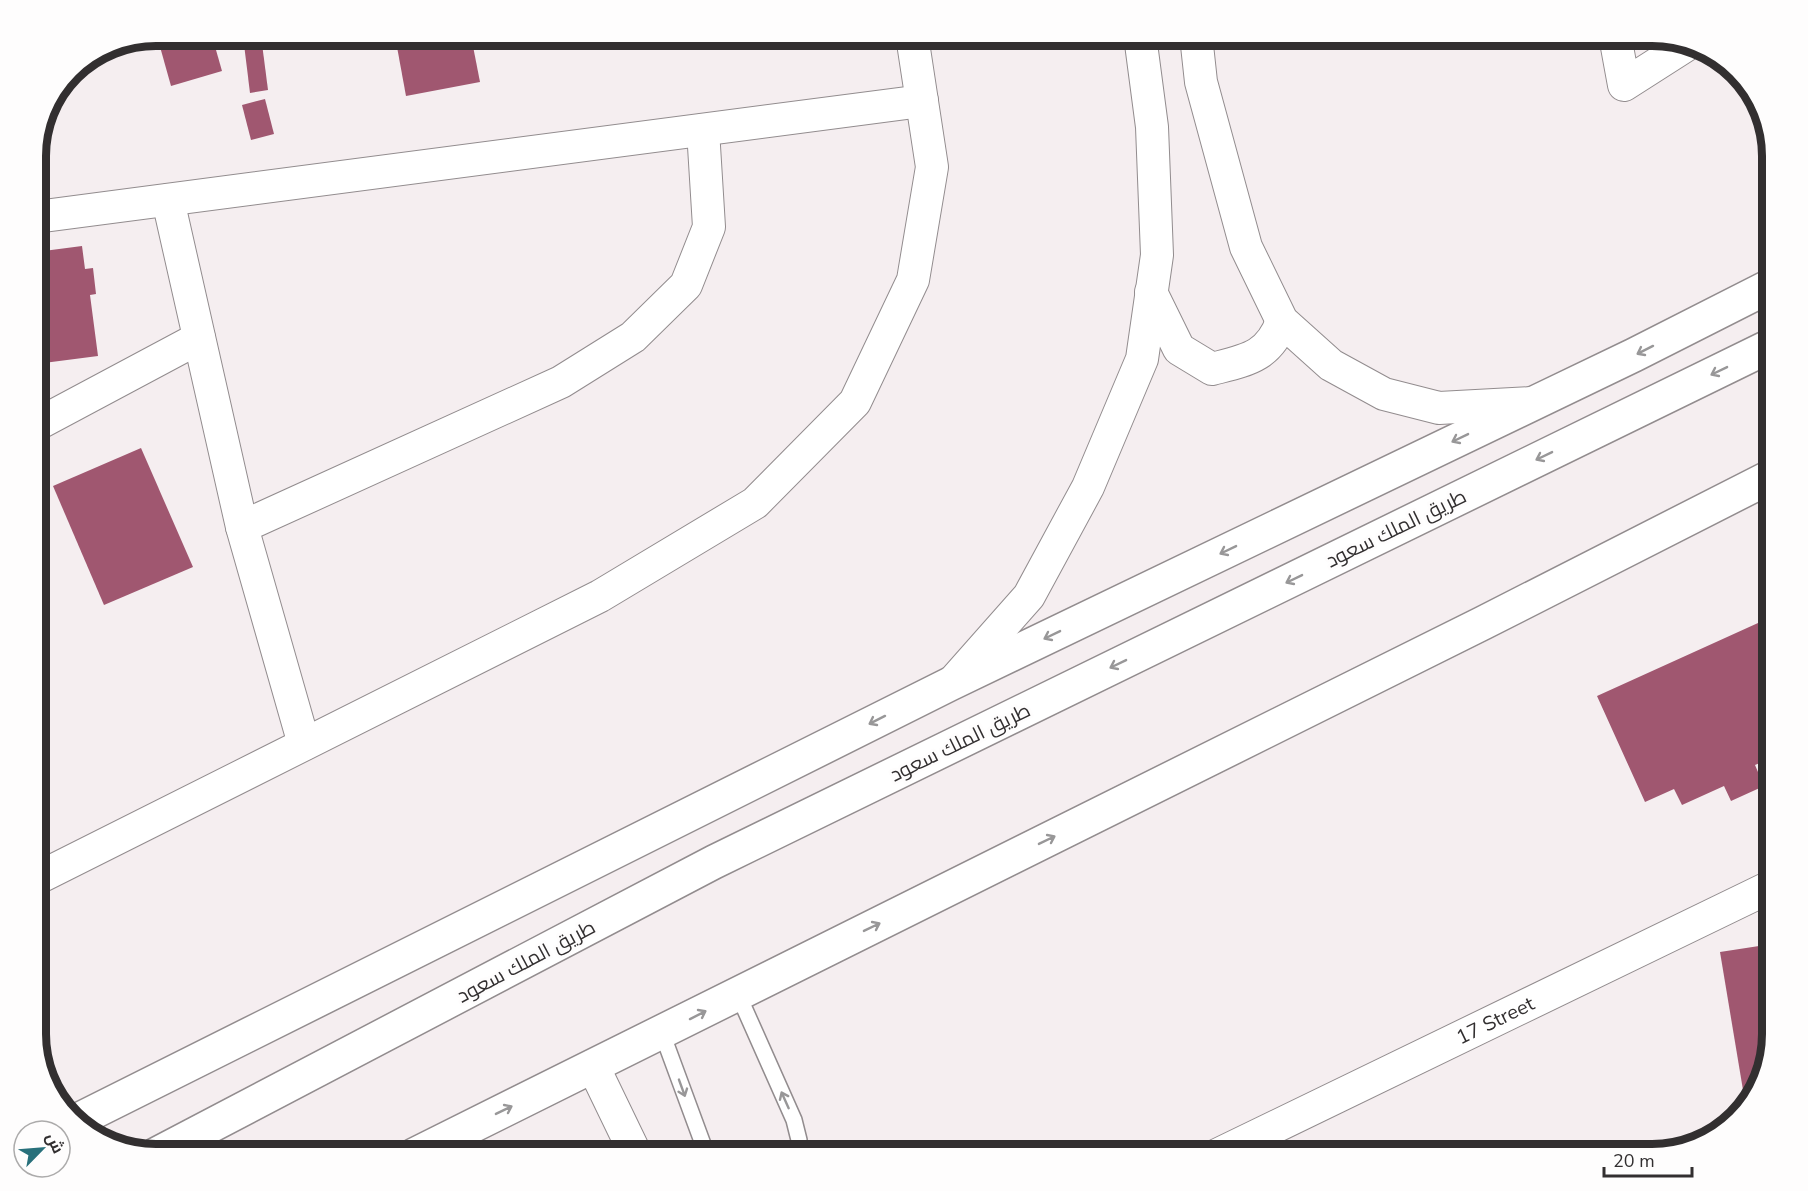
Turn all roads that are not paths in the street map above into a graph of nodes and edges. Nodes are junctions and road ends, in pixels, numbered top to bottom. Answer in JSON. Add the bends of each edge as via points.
{"nodes":[{"id":1,"x":914,"y":46,"type":"edge"},
{"id":2,"x":1141,"y":46,"type":"edge"},
{"id":3,"x":1197,"y":46,"type":"edge"},
{"id":4,"x":1617,"y":46,"type":"edge"},
{"id":5,"x":1679,"y":50,"type":"edge"},
{"id":6,"x":922,"y":101,"type":"junction"},
{"id":7,"x":703,"y":130,"type":"junction"},
{"id":8,"x":168,"y":200,"type":"junction"},
{"id":9,"x":47,"y":216,"type":"edge"},
{"id":10,"x":1762,"y":290,"type":"edge"},
{"id":11,"x":1151,"y":291,"type":"junction"},
{"id":12,"x":1282,"y":321,"type":"junction"},
{"id":13,"x":199,"y":338,"type":"junction"},
{"id":14,"x":1762,"y":350,"type":"edge"},
{"id":15,"x":1532,"y":403,"type":"junction"},
{"id":16,"x":47,"y":418,"type":"edge"},
{"id":17,"x":1762,"y":481,"type":"edge"},
{"id":18,"x":242,"y":527,"type":"junction"},
{"id":19,"x":950,"y":684,"type":"junction"},
{"id":20,"x":304,"y":744,"type":"junction"},
{"id":21,"x":47,"y":873,"type":"edge"},
{"id":22,"x":1762,"y":891,"type":"edge"},
{"id":23,"x":738,"y":994,"type":"junction"},
{"id":24,"x":662,"y":1033,"type":"junction"},
{"id":25,"x":593,"y":1066,"type":"junction"},
{"id":26,"x":84,"y":1117,"type":"edge"},
{"id":27,"x":176,"y":1144,"type":"edge"},
{"id":28,"x":464,"y":1144,"type":"edge"},
{"id":29,"x":631,"y":1144,"type":"edge"},
{"id":30,"x":702,"y":1144,"type":"edge"},
{"id":31,"x":798,"y":1144,"type":"edge"},
{"id":32,"x":1241,"y":1144,"type":"edge"}],
"edges":[{"from":1,"to":6,"type":"street"},
{"from":2,"to":11,"type":"street","via":[[1152,127],[1157,255]]},
{"from":3,"to":12,"type":"street","via":[[1201,82],[1246,247]]},
{"from":4,"to":5,"type":"street","via":[[1624,86]]},
{"from":6,"to":7,"type":"street"},
{"from":6,"to":20,"type":"street","via":[[932,167],[913,280],[855,402],[755,503],[600,596]]},
{"from":7,"to":8,"type":"street"},
{"from":7,"to":18,"type":"street","via":[[709,227],[686,285],[633,337],[561,382]]},
{"from":8,"to":9,"type":"street"},
{"from":8,"to":13,"type":"street"},
{"from":10,"to":15,"type":"main road","one_way":true},
{"from":11,"to":12,"type":"street","via":[[1179,350],[1212,369],[1250,359],[1275,339]]},
{"from":11,"to":19,"type":"street","via":[[1142,359],[1089,487],[1029,596]]},
{"from":12,"to":15,"type":"street","via":[[1331,365],[1384,394],[1439,408]]},
{"from":13,"to":16,"type":"street"},
{"from":13,"to":18,"type":"street"},
{"from":14,"to":27,"type":"main road","name":"طريق الملك سعود","one_way":true,"via":[[714,862]]},
{"from":15,"to":19,"type":"main road","one_way":true},
{"from":23,"to":17,"type":"main road","one_way":true},
{"from":18,"to":20,"type":"street"},
{"from":19,"to":26,"type":"main road","one_way":true},
{"from":20,"to":21,"type":"street"},
{"from":22,"to":32,"type":"street","name":"17 Street"},
{"from":24,"to":23,"type":"main road","one_way":true},
{"from":31,"to":23,"type":"lane","one_way":true,"via":[[794,1120]]},
{"from":24,"to":25,"type":"main road"},
{"from":24,"to":30,"type":"lane","one_way":true},
{"from":28,"to":25,"type":"main road","one_way":true},
{"from":25,"to":29,"type":"street"}]}
